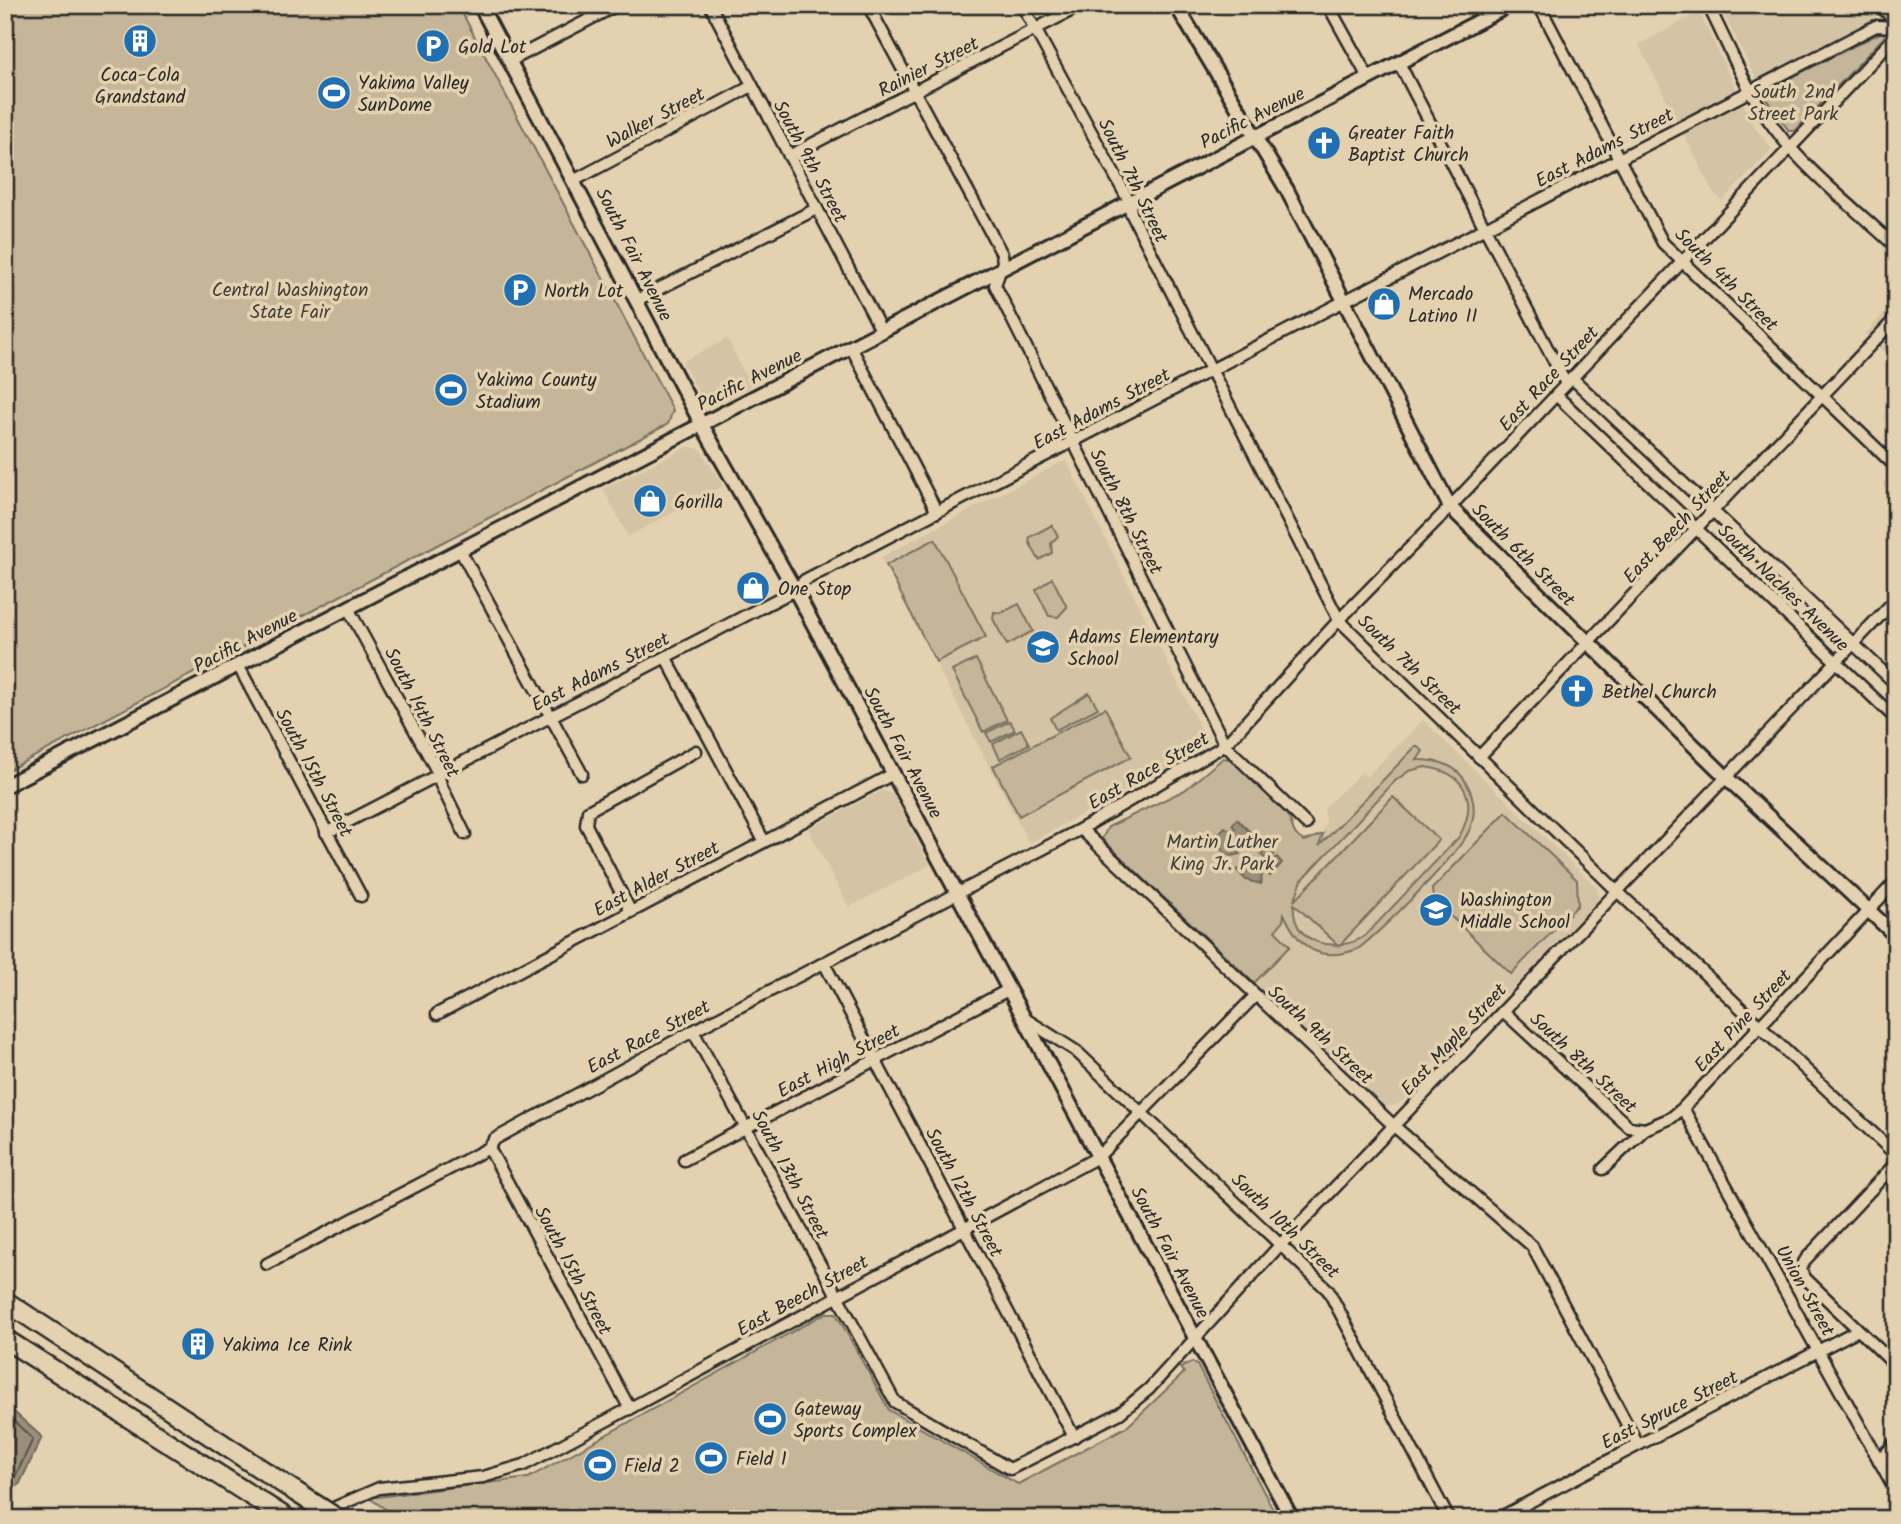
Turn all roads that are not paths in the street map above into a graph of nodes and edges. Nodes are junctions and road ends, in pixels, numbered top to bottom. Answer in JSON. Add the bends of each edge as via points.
{"nodes":[{"id":1,"x":480,"y":5,"type":"edge"},
{"id":2,"x":617,"y":5,"type":"edge"},
{"id":3,"x":710,"y":5,"type":"edge"},
{"id":4,"x":868,"y":5,"type":"edge"},
{"id":5,"x":1022,"y":5,"type":"edge"},
{"id":6,"x":1083,"y":5,"type":"edge"},
{"id":7,"x":1176,"y":5,"type":"edge"},
{"id":8,"x":1328,"y":5,"type":"edge"},
{"id":9,"x":1510,"y":5,"type":"edge"},
{"id":10,"x":1539,"y":5,"type":"edge"},
{"id":11,"x":1708,"y":5,"type":"edge"},
{"id":12,"x":1879,"y":5,"type":"edge"},
{"id":13,"x":1896,"y":21,"type":"edge"},
{"id":14,"x":1896,"y":27,"type":"edge"},
{"id":15,"x":1036,"y":30,"type":"junction"},
{"id":16,"x":1896,"y":36,"type":"edge"},
{"id":17,"x":510,"y":61,"type":"junction"},
{"id":18,"x":1399,"y":63,"type":"junction"},
{"id":19,"x":1369,"y":79,"type":"junction"},
{"id":20,"x":752,"y":86,"type":"junction"},
{"id":21,"x":1751,"y":91,"type":"junction"},
{"id":22,"x":915,"y":92,"type":"junction"},
{"id":23,"x":1255,"y":138,"type":"junction"},
{"id":24,"x":1789,"y":146,"type":"junction"},
{"id":25,"x":789,"y":156,"type":"junction"},
{"id":26,"x":1619,"y":159,"type":"junction"},
{"id":27,"x":575,"y":180,"type":"junction"},
{"id":28,"x":1130,"y":203,"type":"junction"},
{"id":29,"x":816,"y":209,"type":"junction"},
{"id":30,"x":1484,"y":227,"type":"junction"},
{"id":31,"x":1896,"y":247,"type":"edge"},
{"id":32,"x":1681,"y":263,"type":"junction"},
{"id":33,"x":1000,"y":270,"type":"junction"},
{"id":34,"x":637,"y":300,"type":"junction"},
{"id":35,"x":1343,"y":301,"type":"junction"},
{"id":36,"x":1896,"y":318,"type":"edge"},
{"id":37,"x":881,"y":332,"type":"junction"},
{"id":38,"x":851,"y":347,"type":"junction"},
{"id":39,"x":1210,"y":370,"type":"junction"},
{"id":40,"x":1569,"y":381,"type":"junction"},
{"id":41,"x":1556,"y":395,"type":"junction"},
{"id":42,"x":1821,"y":396,"type":"junction"},
{"id":43,"x":702,"y":425,"type":"junction"},
{"id":44,"x":1073,"y":443,"type":"junction"},
{"id":45,"x":1896,"y":467,"type":"edge"},
{"id":46,"x":1450,"y":507,"type":"junction"},
{"id":47,"x":937,"y":512,"type":"junction"},
{"id":48,"x":1714,"y":512,"type":"junction"},
{"id":49,"x":1698,"y":528,"type":"junction"},
{"id":50,"x":460,"y":550,"type":"junction"},
{"id":51,"x":795,"y":590,"type":"junction"},
{"id":52,"x":1896,"y":599,"type":"edge"},
{"id":53,"x":348,"y":608,"type":"junction"},
{"id":54,"x":1339,"y":620,"type":"junction"},
{"id":55,"x":1589,"y":644,"type":"junction"},
{"id":56,"x":1853,"y":644,"type":"junction"},
{"id":57,"x":666,"y":658,"type":"junction"},
{"id":58,"x":1836,"y":662,"type":"junction"},
{"id":59,"x":238,"y":665,"type":"junction"},
{"id":60,"x":1896,"y":684,"type":"edge"},
{"id":61,"x":550,"y":715,"type":"junction"},
{"id":62,"x":1896,"y":719,"type":"edge"},
{"id":63,"x":1225,"y":745,"type":"junction"},
{"id":64,"x":696,"y":751,"type":"dead end"},
{"id":65,"x":1479,"y":757,"type":"junction"},
{"id":66,"x":438,"y":773,"type":"junction"},
{"id":67,"x":582,"y":774,"type":"dead end"},
{"id":68,"x":893,"y":774,"type":"junction"},
{"id":69,"x":1728,"y":779,"type":"junction"},
{"id":70,"x":5,"y":786,"type":"edge"},
{"id":71,"x":1306,"y":824,"type":"dead end"},
{"id":72,"x":1081,"y":829,"type":"junction"},
{"id":73,"x":326,"y":833,"type":"junction"},
{"id":74,"x":465,"y":834,"type":"dead end"},
{"id":75,"x":764,"y":841,"type":"junction"},
{"id":76,"x":1896,"y":881,"type":"edge"},
{"id":77,"x":1617,"y":891,"type":"junction"},
{"id":78,"x":958,"y":892,"type":"junction"},
{"id":79,"x":360,"y":896,"type":"dead end"},
{"id":80,"x":1868,"y":910,"type":"junction"},
{"id":81,"x":631,"y":912,"type":"junction"},
{"id":82,"x":1896,"y":936,"type":"edge"},
{"id":83,"x":824,"y":963,"type":"junction"},
{"id":84,"x":1008,"y":990,"type":"junction"},
{"id":85,"x":1255,"y":996,"type":"junction"},
{"id":86,"x":1503,"y":1011,"type":"junction"},
{"id":87,"x":437,"y":1014,"type":"dead end"},
{"id":88,"x":1023,"y":1018,"type":"junction"},
{"id":89,"x":1760,"y":1026,"type":"junction"},
{"id":90,"x":693,"y":1031,"type":"junction"},
{"id":91,"x":875,"y":1060,"type":"junction"},
{"id":92,"x":1683,"y":1108,"type":"junction"},
{"id":93,"x":1142,"y":1112,"type":"junction"},
{"id":94,"x":1394,"y":1126,"type":"junction"},
{"id":95,"x":746,"y":1128,"type":"junction"},
{"id":96,"x":1645,"y":1129,"type":"junction"},
{"id":97,"x":489,"y":1147,"type":"junction"},
{"id":98,"x":1896,"y":1154,"type":"edge"},
{"id":99,"x":1098,"y":1157,"type":"junction"},
{"id":100,"x":684,"y":1160,"type":"dead end"},
{"id":101,"x":1896,"y":1163,"type":"edge"},
{"id":102,"x":1603,"y":1169,"type":"dead end"},
{"id":103,"x":963,"y":1226,"type":"junction"},
{"id":104,"x":1281,"y":1244,"type":"junction"},
{"id":105,"x":267,"y":1265,"type":"dead end"},
{"id":106,"x":837,"y":1295,"type":"junction"},
{"id":107,"x":5,"y":1301,"type":"edge"},
{"id":108,"x":1857,"y":1330,"type":"junction"},
{"id":109,"x":1195,"y":1338,"type":"junction"},
{"id":110,"x":5,"y":1339,"type":"edge"},
{"id":111,"x":1820,"y":1350,"type":"junction"},
{"id":112,"x":1896,"y":1366,"type":"edge"},
{"id":113,"x":629,"y":1409,"type":"junction"},
{"id":114,"x":1074,"y":1437,"type":"junction"},
{"id":115,"x":1896,"y":1444,"type":"edge"},
{"id":116,"x":1638,"y":1445,"type":"junction"},
{"id":117,"x":1880,"y":1461,"type":"junction"},
{"id":118,"x":1010,"y":1469,"type":"joint"},
{"id":119,"x":1896,"y":1491,"type":"edge"},
{"id":120,"x":1521,"y":1506,"type":"junction"},
{"id":121,"x":288,"y":1519,"type":"edge"},
{"id":122,"x":308,"y":1519,"type":"edge"},
{"id":123,"x":338,"y":1519,"type":"edge"},
{"id":124,"x":1292,"y":1519,"type":"edge"},
{"id":125,"x":1449,"y":1519,"type":"edge"},
{"id":126,"x":1497,"y":1519,"type":"edge"},
{"id":127,"x":1528,"y":1519,"type":"edge"}],
"edges":[{"from":1,"to":17,"type":"street","name":"South Fair Avenue"},
{"from":2,"to":17,"type":"street"},
{"from":3,"to":20,"type":"street","name":"South 9th Street"},
{"from":4,"to":22,"type":"street","name":"South 8th Street"},
{"from":5,"to":15,"type":"street","name":"South 7th Street"},
{"from":6,"to":15,"type":"street","name":"Rainier Street"},
{"from":7,"to":23,"type":"street","name":"South 6th Street"},
{"from":8,"to":19,"type":"street"},
{"from":9,"to":18,"type":"street","name":"Pacific Avenue"},
{"from":10,"to":26,"type":"street","name":"South 4th Street"},
{"from":11,"to":21,"type":"street"},
{"from":12,"to":13,"type":"street"},
{"from":14,"to":21,"type":"street","name":"East Adams Street","via":[[1876,26]]},
{"from":15,"to":22,"type":"street","name":"Rainier Street"},
{"from":15,"to":28,"type":"street","name":"South 7th Street"},
{"from":16,"to":24,"type":"street","name":"East Race Street"},
{"from":17,"to":27,"type":"street","name":"South Fair Avenue"},
{"from":18,"to":19,"type":"street","name":"Pacific Avenue"},
{"from":18,"to":30,"type":"street","name":"South Naches Avenue"},
{"from":19,"to":23,"type":"street","name":"Pacific Avenue"},
{"from":20,"to":25,"type":"street","name":"South 9th Street"},
{"from":20,"to":27,"type":"street","name":"Walker Street"},
{"from":21,"to":24,"type":"street"},
{"from":21,"to":26,"type":"street","name":"East Adams Street"},
{"from":22,"to":25,"type":"street","name":"Rainier Street"},
{"from":22,"to":33,"type":"street","name":"South 8th Street","via":[[1002,254]]},
{"from":23,"to":28,"type":"street","name":"Pacific Avenue"},
{"from":23,"to":35,"type":"street","name":"South 6th Street"},
{"from":24,"to":31,"type":"street"},
{"from":24,"to":32,"type":"street","name":"East Race Street"},
{"from":25,"to":29,"type":"street","name":"South 9th Street"},
{"from":26,"to":30,"type":"street","name":"East Adams Street"},
{"from":26,"to":32,"type":"street","name":"South 4th Street","via":[[1663,243]]},
{"from":27,"to":34,"type":"street","name":"South Fair Avenue"},
{"from":28,"to":33,"type":"street","name":"Pacific Avenue"},
{"from":28,"to":39,"type":"street","name":"South 7th Street"},
{"from":29,"to":34,"type":"street"},
{"from":29,"to":37,"type":"street","name":"South 9th Street"},
{"from":30,"to":35,"type":"street","name":"East Adams Street"},
{"from":30,"to":40,"type":"street","name":"South Naches Avenue"},
{"from":32,"to":40,"type":"street","name":"East Race Street"},
{"from":32,"to":42,"type":"street","name":"South 4th Street"},
{"from":33,"to":37,"type":"street","name":"Pacific Avenue"},
{"from":33,"to":44,"type":"street","name":"South 8th Street","via":[[995,285]]},
{"from":34,"to":43,"type":"street","name":"South Fair Avenue"},
{"from":35,"to":39,"type":"street","name":"East Adams Street"},
{"from":35,"to":46,"type":"street","name":"South 6th Street"},
{"from":36,"to":42,"type":"street","name":"East Beech Street"},
{"from":37,"to":38,"type":"street","name":"Pacific Avenue"},
{"from":38,"to":43,"type":"street","name":"Pacific Avenue"},
{"from":38,"to":47,"type":"street"},
{"from":39,"to":44,"type":"street","name":"East Adams Street"},
{"from":39,"to":54,"type":"street","name":"South 7th Street"},
{"from":40,"to":41,"type":"street","name":"East Race Street"},
{"from":40,"to":48,"type":"street","name":"South Naches Avenue"},
{"from":41,"to":46,"type":"street","name":"East Race Street"},
{"from":41,"to":49,"type":"street","name":"South Naches Avenue"},
{"from":42,"to":45,"type":"street","name":"South 4th Street"},
{"from":42,"to":48,"type":"street","name":"East Beech Street"},
{"from":43,"to":50,"type":"street","name":"Pacific Avenue"},
{"from":43,"to":51,"type":"street","name":"South Fair Avenue"},
{"from":44,"to":47,"type":"street","name":"East Adams Street"},
{"from":44,"to":63,"type":"street","name":"South 8th Street"},
{"from":46,"to":54,"type":"street","name":"East Race Street"},
{"from":46,"to":55,"type":"street","name":"South 6th Street"},
{"from":47,"to":51,"type":"street","name":"East Adams Street","via":[[805,580]]},
{"from":48,"to":49,"type":"street","name":"East Beech Street"},
{"from":48,"to":56,"type":"street","name":"South Naches Avenue"},
{"from":49,"to":55,"type":"street","name":"East Beech Street"},
{"from":49,"to":58,"type":"street","name":"South Naches Avenue"},
{"from":50,"to":53,"type":"street","name":"Pacific Avenue"},
{"from":50,"to":61,"type":"street"},
{"from":51,"to":57,"type":"street","name":"East Adams Street"},
{"from":51,"to":68,"type":"street","name":"South Fair Avenue"},
{"from":52,"to":56,"type":"street","name":"East Maple Street"},
{"from":53,"to":59,"type":"street","name":"Pacific Avenue"},
{"from":53,"to":66,"type":"street","name":"South 14th Street"},
{"from":54,"to":63,"type":"street","name":"East Race Street"},
{"from":54,"to":65,"type":"street","name":"South 7th Street"},
{"from":55,"to":65,"type":"street","name":"East Beech Street"},
{"from":55,"to":69,"type":"street","name":"South 6th Street"},
{"from":56,"to":58,"type":"street","name":"East Maple Street"},
{"from":56,"to":60,"type":"street","name":"South Naches Avenue"},
{"from":57,"to":61,"type":"street","name":"East Adams Street"},
{"from":57,"to":75,"type":"street"},
{"from":58,"to":62,"type":"street","name":"South Naches Avenue"},
{"from":58,"to":69,"type":"street","name":"East Maple Street"},
{"from":59,"to":70,"type":"street","name":"Pacific Avenue"},
{"from":59,"to":73,"type":"street","name":"South 15th Street"},
{"from":61,"to":66,"type":"street","name":"East Adams Street"},
{"from":61,"to":67,"type":"street"},
{"from":63,"to":71,"type":"street","name":"South 8th Street"},
{"from":63,"to":72,"type":"street","name":"East Race Street"},
{"from":64,"to":81,"type":"street","via":[[588,811],[586,825]]},
{"from":65,"to":77,"type":"street","name":"South 7th Street"},
{"from":66,"to":73,"type":"street","name":"East Adams Street"},
{"from":66,"to":74,"type":"street","name":"South 14th Street"},
{"from":68,"to":75,"type":"street","name":"East Alder Street"},
{"from":68,"to":78,"type":"street","name":"South Fair Avenue"},
{"from":69,"to":77,"type":"street","name":"East Maple Street"},
{"from":69,"to":80,"type":"street","name":"South 6th Street"},
{"from":72,"to":78,"type":"street","name":"East Race Street"},
{"from":72,"to":85,"type":"street","name":"South 9th Street"},
{"from":73,"to":79,"type":"street","name":"South 15th Street"},
{"from":75,"to":81,"type":"street","name":"East Alder Street"},
{"from":76,"to":80,"type":"street","name":"East Pine Street"},
{"from":77,"to":86,"type":"street","name":"East Maple Street"},
{"from":77,"to":89,"type":"street","name":"South 7th Street"},
{"from":78,"to":83,"type":"street","name":"East Race Street"},
{"from":78,"to":84,"type":"street","name":"South Fair Avenue"},
{"from":80,"to":82,"type":"street","name":"South 6th Street"},
{"from":80,"to":89,"type":"street","name":"East Pine Street"},
{"from":81,"to":87,"type":"street","name":"East Alder Street"},
{"from":83,"to":90,"type":"street","name":"East Race Street"},
{"from":83,"to":91,"type":"street","name":"South 12th Street"},
{"from":84,"to":88,"type":"street","name":"South Fair Avenue"},
{"from":84,"to":91,"type":"street","name":"East High Street"},
{"from":85,"to":93,"type":"street","name":"East Beech Street"},
{"from":85,"to":94,"type":"street","name":"South 9th Street"},
{"from":86,"to":94,"type":"street","name":"East Maple Street"},
{"from":86,"to":96,"type":"street","name":"South 8th Street","via":[[1629,1127]]},
{"from":88,"to":93,"type":"street","name":"South 10th Street","via":[[1076,1051]]},
{"from":88,"to":99,"type":"street","name":"South Fair Avenue"},
{"from":89,"to":92,"type":"street","name":"East Pine Street"},
{"from":89,"to":98,"type":"street","name":"South 7th Street"},
{"from":90,"to":95,"type":"street","name":"South 13th Street"},
{"from":90,"to":97,"type":"street","name":"East Race Street","via":[[495,1139]]},
{"from":91,"to":95,"type":"street","name":"East High Street"},
{"from":91,"to":103,"type":"street","name":"South 12th Street"},
{"from":92,"to":96,"type":"street","name":"East Pine Street"},
{"from":92,"to":111,"type":"street","name":"Union Street"},
{"from":93,"to":99,"type":"street","name":"East Beech Street"},
{"from":93,"to":104,"type":"street","name":"South 10th Street"},
{"from":94,"to":104,"type":"street","name":"East Maple Street"},
{"from":94,"to":116,"type":"street","name":"South 9th Street","via":[[1532,1246]]},
{"from":95,"to":100,"type":"street","name":"East High Street"},
{"from":95,"to":106,"type":"street","name":"South 13th Street"},
{"from":96,"to":102,"type":"street","name":"East Pine Street"},
{"from":97,"to":105,"type":"street","name":"East Race Street"},
{"from":97,"to":113,"type":"street","name":"South 15th Street"},
{"from":99,"to":103,"type":"street","name":"East Beech Street"},
{"from":99,"to":109,"type":"street","name":"South Fair Avenue"},
{"from":101,"to":108,"type":"street","via":[[1800,1269]]},
{"from":103,"to":106,"type":"street","name":"East Beech Street"},
{"from":103,"to":114,"type":"street","name":"South 12th Street"},
{"from":104,"to":109,"type":"street","name":"East Maple Street"},
{"from":104,"to":125,"type":"street","name":"South 10th Street","via":[[1328,1290]]},
{"from":106,"to":113,"type":"street","name":"East Beech Street"},
{"from":106,"to":118,"type":"street","name":"South 13th Street","via":[[895,1402]]},
{"from":107,"to":123,"type":"highway","bridge":true},
{"from":108,"to":111,"type":"street","name":"East Spruce Street"},
{"from":108,"to":112,"type":"street"},
{"from":109,"to":114,"type":"street","name":"East Maple Street","via":[[1149,1389],[1120,1412]]},
{"from":109,"to":124,"type":"street","name":"South Fair Avenue"},
{"from":110,"to":121,"type":"highway"},
{"from":111,"to":116,"type":"street","name":"East Spruce Street"},
{"from":111,"to":117,"type":"street","name":"Union Street"},
{"from":113,"to":122,"type":"street","name":"East Beech Street","via":[[507,1472],[393,1484]]},
{"from":114,"to":118,"type":"street","name":"East Maple Street"},
{"from":115,"to":117,"type":"street"},
{"from":116,"to":120,"type":"street","name":"East Spruce Street"},
{"from":117,"to":119,"type":"street","name":"Union Street"},
{"from":120,"to":126,"type":"street","name":"East Spruce Street"},
{"from":120,"to":127,"type":"street"}]}
